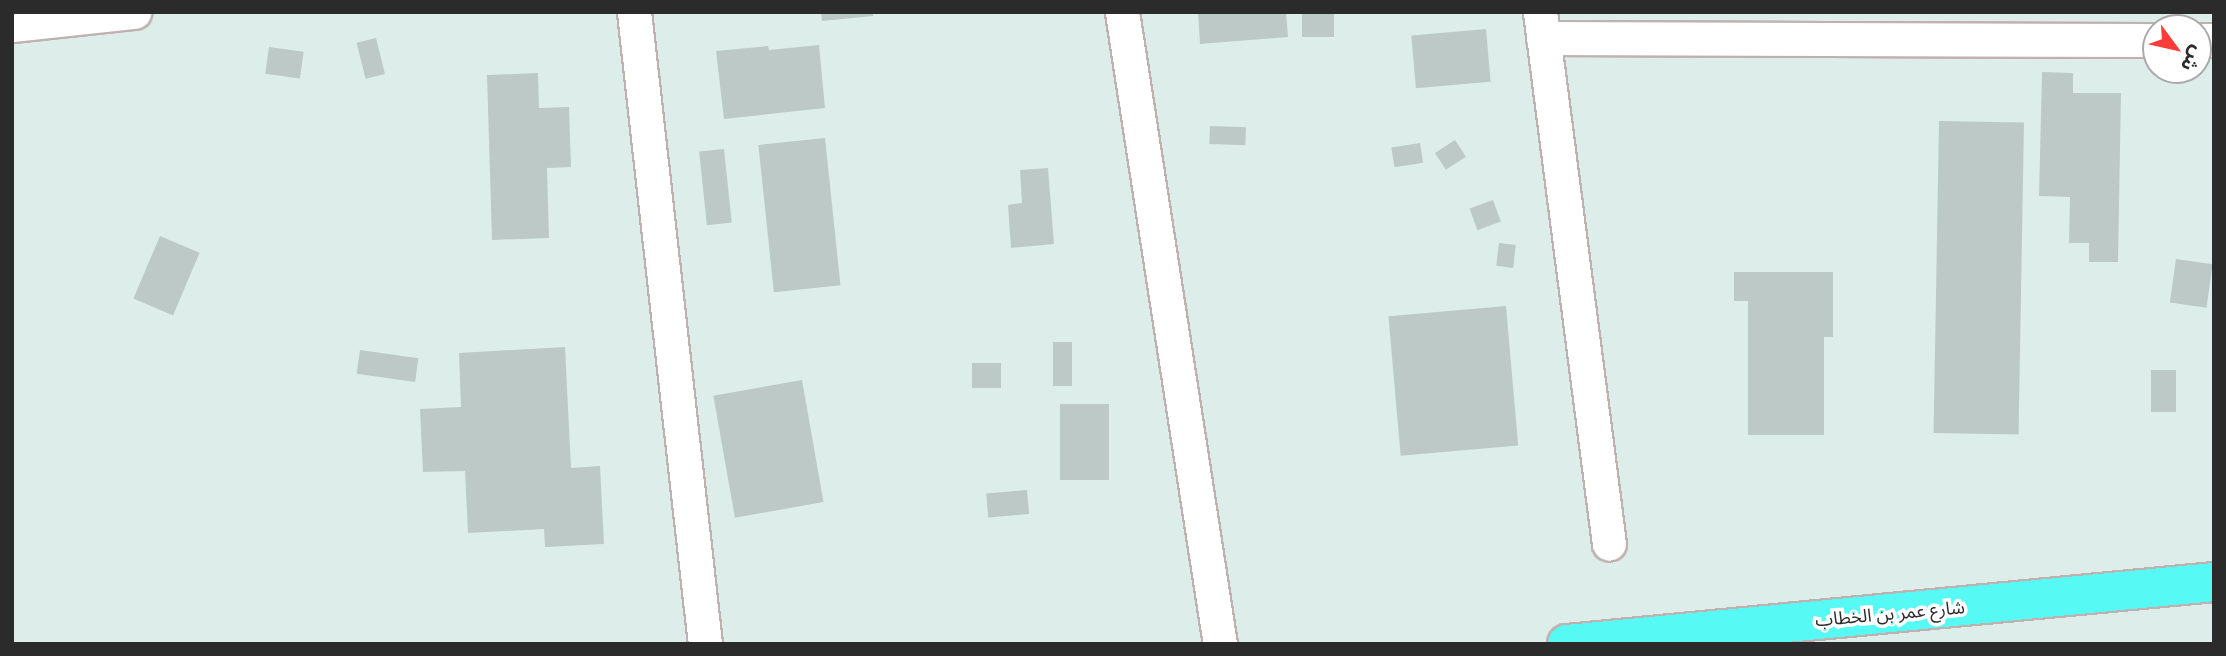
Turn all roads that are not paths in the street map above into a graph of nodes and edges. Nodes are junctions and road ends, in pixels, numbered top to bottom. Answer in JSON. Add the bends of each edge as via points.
{"nodes":[{"id":1,"x":134,"y":12,"type":"edge"},
{"id":2,"x":634,"y":12,"type":"edge"},
{"id":3,"x":1122,"y":12,"type":"edge"},
{"id":4,"x":12,"y":25,"type":"edge"},
{"id":5,"x":1541,"y":25,"type":"edge"},
{"id":6,"x":2142,"y":40,"type":"edge"},
{"id":7,"x":1609,"y":544,"type":"dead end"},
{"id":8,"x":2214,"y":582,"type":"edge"},
{"id":9,"x":705,"y":644,"type":"edge"},
{"id":10,"x":1220,"y":644,"type":"edge"},
{"id":11,"x":1567,"y":644,"type":"edge"}],
"edges":[{"from":1,"to":4,"type":"street"},
{"from":2,"to":9,"type":"street"},
{"from":3,"to":10,"type":"street"},
{"from":5,"to":6,"type":"street"},
{"from":5,"to":7,"type":"street"},
{"from":8,"to":11,"type":"main road","name":"شارع عمر بن الخطاب"}]}
